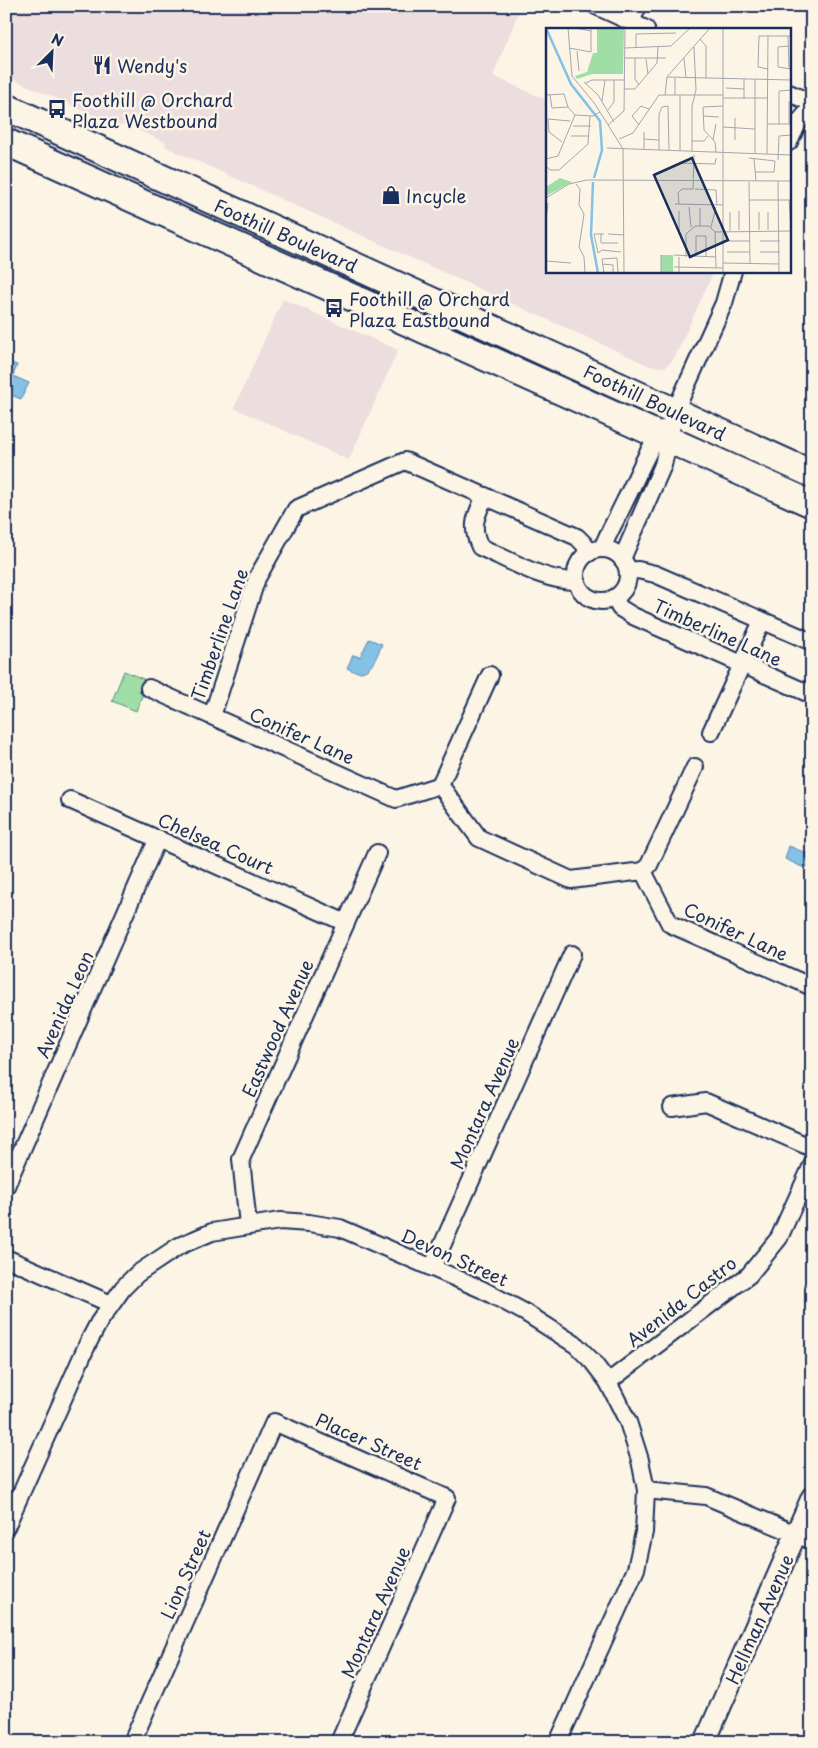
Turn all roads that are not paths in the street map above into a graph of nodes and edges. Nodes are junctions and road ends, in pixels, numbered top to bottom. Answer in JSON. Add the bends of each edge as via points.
{"nodes":[{"id":1,"x":596,"y":6,"type":"edge"},
{"id":2,"x":638,"y":6,"type":"edge"},
{"id":3,"x":638,"y":25,"type":"edge"},
{"id":4,"x":790,"y":93,"type":"edge"},
{"id":5,"x":812,"y":103,"type":"edge"},
{"id":6,"x":6,"y":107,"type":"edge"},
{"id":7,"x":812,"y":107,"type":"edge"},
{"id":8,"x":790,"y":140,"type":"edge"},
{"id":9,"x":6,"y":142,"type":"edge"},
{"id":10,"x":734,"y":272,"type":"edge"},
{"id":11,"x":675,"y":411,"type":"junction"},
{"id":12,"x":663,"y":437,"type":"junction"},
{"id":13,"x":812,"y":474,"type":"edge"},
{"id":14,"x":485,"y":496,"type":"junction"},
{"id":15,"x":812,"y":504,"type":"edge"},
{"id":16,"x":596,"y":551,"type":"junction"},
{"id":17,"x":625,"y":565,"type":"junction"},
{"id":18,"x":577,"y":581,"type":"junction"},
{"id":19,"x":614,"y":598,"type":"junction"},
{"id":20,"x":762,"y":621,"type":"junction"},
{"id":21,"x":812,"y":642,"type":"edge"},
{"id":22,"x":742,"y":665,"type":"junction"},
{"id":23,"x":490,"y":675,"type":"dead end"},
{"id":24,"x":149,"y":688,"type":"dead end"},
{"id":25,"x":812,"y":695,"type":"edge"},
{"id":26,"x":212,"y":716,"type":"junction"},
{"id":27,"x":711,"y":732,"type":"dead end"},
{"id":28,"x":695,"y":767,"type":"dead end"},
{"id":29,"x":440,"y":785,"type":"junction"},
{"id":30,"x":70,"y":800,"type":"dead end"},
{"id":31,"x":158,"y":838,"type":"junction"},
{"id":32,"x":377,"y":853,"type":"dead end"},
{"id":33,"x":644,"y":871,"type":"junction"},
{"id":34,"x":346,"y":923,"type":"junction"},
{"id":35,"x":572,"y":954,"type":"dead end"},
{"id":36,"x":812,"y":987,"type":"edge"},
{"id":37,"x":672,"y":1108,"type":"dead end"},
{"id":38,"x":812,"y":1148,"type":"edge"},
{"id":39,"x":812,"y":1165,"type":"edge"},
{"id":40,"x":6,"y":1186,"type":"edge"},
{"id":41,"x":248,"y":1226,"type":"junction"},
{"id":42,"x":6,"y":1258,"type":"edge"},
{"id":43,"x":432,"y":1268,"type":"junction"},
{"id":44,"x":111,"y":1304,"type":"junction"},
{"id":45,"x":608,"y":1382,"type":"junction"},
{"id":46,"x":274,"y":1422,"type":"joint"},
{"id":47,"x":646,"y":1490,"type":"junction"},
{"id":48,"x":12,"y":1497,"type":"edge"},
{"id":49,"x":812,"y":1497,"type":"edge"},
{"id":50,"x":447,"y":1498,"type":"joint"},
{"id":51,"x":6,"y":1527,"type":"edge"},
{"id":52,"x":804,"y":1538,"type":"edge"},
{"id":53,"x":132,"y":1742,"type":"edge"},
{"id":54,"x":339,"y":1742,"type":"edge"},
{"id":55,"x":558,"y":1742,"type":"edge"},
{"id":56,"x":705,"y":1742,"type":"edge"}],
"edges":[{"from":1,"to":3,"type":"street"},
{"from":2,"to":3,"type":"street"},
{"from":4,"to":5,"type":"street"},
{"from":6,"to":11,"type":"main road","name":"Foothill Boulevard"},
{"from":7,"to":8,"type":"street","via":[[798,123]]},
{"from":9,"to":12,"type":"main road","name":"Foothill Boulevard"},
{"from":10,"to":11,"type":"street","via":[[724,303]]},
{"from":11,"to":12,"type":"street"},
{"from":11,"to":13,"type":"main road","name":"Foothill Boulevard"},
{"from":12,"to":15,"type":"main road","name":"Foothill Boulevard"},
{"from":12,"to":16,"type":"street","via":[[645,458],[624,504]]},
{"from":12,"to":17,"type":"street","via":[[662,465]]},
{"from":14,"to":16,"type":"street","name":"Timberline Lane","via":[[577,537]]},
{"from":14,"to":18,"type":"street","via":[[474,521],[480,547],[547,577]]},
{"from":14,"to":26,"type":"street","name":"Timberline Lane","via":[[405,461],[296,509],[257,578]]},
{"from":16,"to":17,"type":"street","via":[[613,551]]},
{"from":16,"to":18,"type":"street","via":[[578,565]]},
{"from":17,"to":19,"type":"street","via":[[628,580]]},
{"from":17,"to":20,"type":"street","name":"Timberline Lane","via":[[655,574]]},
{"from":18,"to":19,"type":"street","via":[[586,595],[593,599]]},
{"from":19,"to":22,"type":"street","name":"Timberline Lane","via":[[620,608],[633,616]]},
{"from":20,"to":21,"type":"street","name":"Timberline Lane"},
{"from":20,"to":22,"type":"street"},
{"from":22,"to":25,"type":"street","name":"Timberline Lane"},
{"from":22,"to":27,"type":"street"},
{"from":23,"to":29,"type":"street"},
{"from":24,"to":26,"type":"street","name":"Conifer Lane"},
{"from":26,"to":29,"type":"street","name":"Conifer Lane","via":[[396,799]]},
{"from":28,"to":33,"type":"street","via":[[650,865]]},
{"from":29,"to":33,"type":"street","via":[[479,838],[570,880]]},
{"from":30,"to":31,"type":"street","name":"Chelsea Court"},
{"from":31,"to":34,"type":"street","name":"Chelsea Court"},
{"from":31,"to":40,"type":"street","name":"Avenida Leon"},
{"from":32,"to":34,"type":"street","name":"Eastwood Avenue"},
{"from":33,"to":36,"type":"street","name":"Conifer Lane","via":[[670,924]]},
{"from":34,"to":41,"type":"street","name":"Eastwood Avenue","via":[[241,1159]]},
{"from":35,"to":43,"type":"street","name":"Montara Avenue"},
{"from":37,"to":38,"type":"street","via":[[706,1102]]},
{"from":39,"to":45,"type":"street","name":"Avenida Castro","via":[[779,1238],[749,1275]]},
{"from":41,"to":43,"type":"street","name":"Devon Street","via":[[309,1222],[340,1228]]},
{"from":41,"to":44,"type":"street","name":"Devon Street","via":[[212,1232],[178,1246],[137,1274]]},
{"from":42,"to":44,"type":"street"},
{"from":43,"to":45,"type":"street","name":"Devon Street","via":[[482,1289],[550,1328],[576,1345]]},
{"from":44,"to":48,"type":"street","via":[[88,1343]]},
{"from":45,"to":47,"type":"street","name":"Devon Street","via":[[628,1422]]},
{"from":46,"to":50,"type":"street","name":"Placer Street"},
{"from":46,"to":53,"type":"street","name":"Lion Street"},
{"from":47,"to":52,"type":"street","via":[[706,1496]]},
{"from":47,"to":55,"type":"street","via":[[644,1532],[636,1568]]},
{"from":48,"to":51,"type":"street"},
{"from":49,"to":52,"type":"street","name":"Hellman Avenue"},
{"from":50,"to":54,"type":"street","name":"Montara Avenue"},
{"from":52,"to":56,"type":"street","name":"Hellman Avenue"}]}
